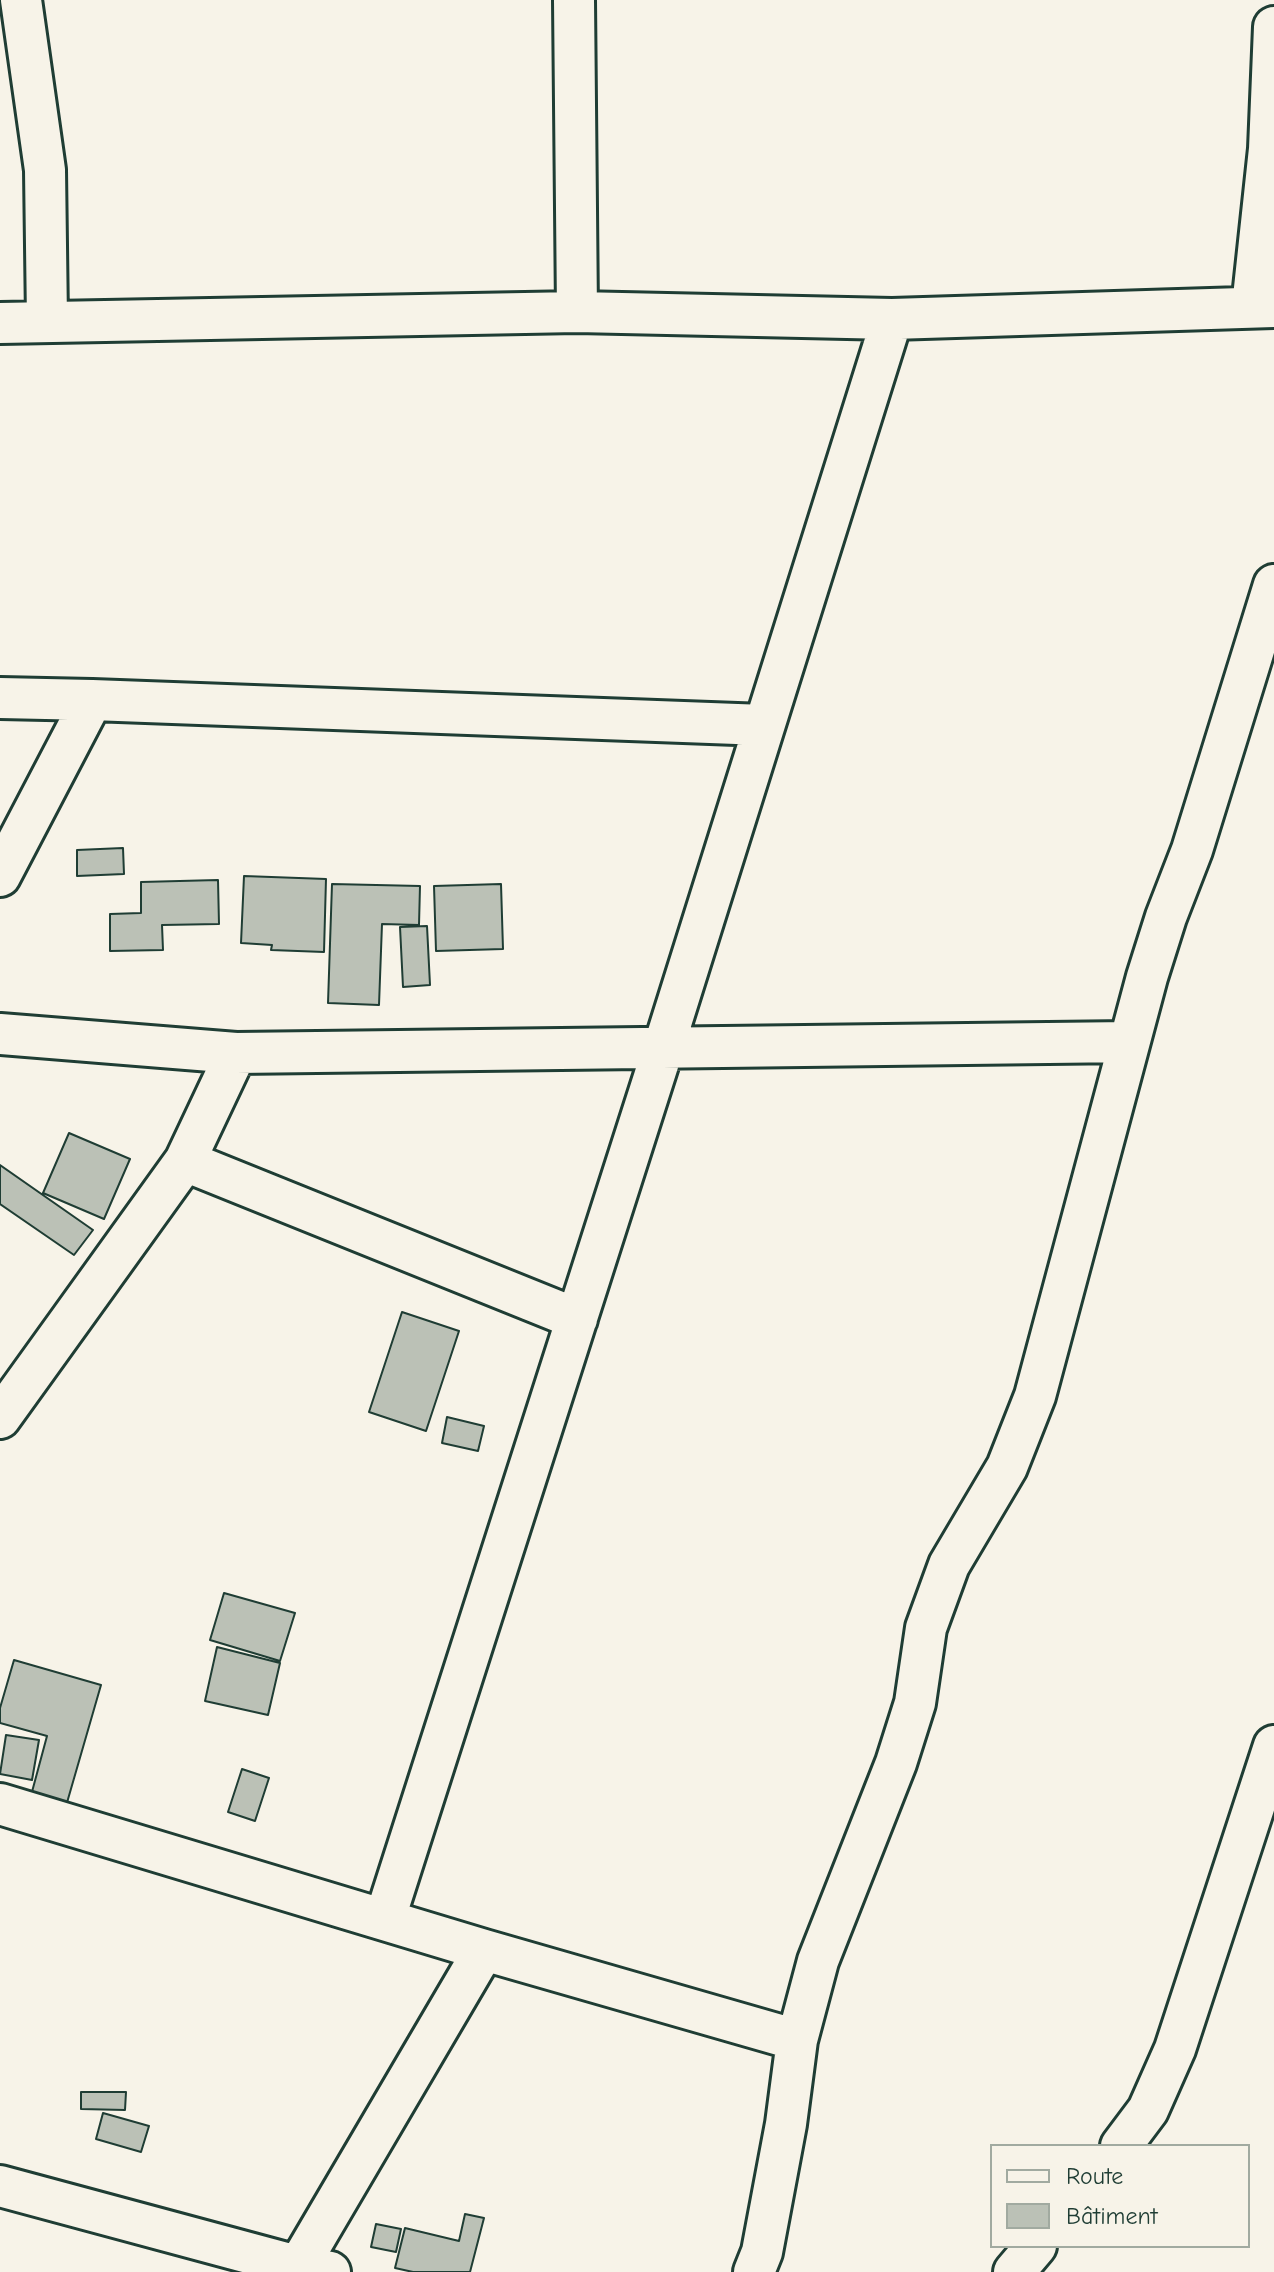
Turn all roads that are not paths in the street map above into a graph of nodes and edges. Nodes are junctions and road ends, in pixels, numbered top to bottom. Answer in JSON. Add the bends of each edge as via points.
{"nodes":[{"id":1,"x":21,"y":0,"type":"edge"},
{"id":2,"x":574,"y":0,"type":"edge"},
{"id":3,"x":1274,"y":28,"type":"edge"},
{"id":4,"x":1263,"y":307,"type":"edge"},
{"id":5,"x":577,"y":312,"type":"junction"},
{"id":6,"x":892,"y":319,"type":"junction"},
{"id":7,"x":47,"y":321,"type":"junction"},
{"id":8,"x":0,"y":323,"type":"edge"},
{"id":9,"x":1274,"y":585,"type":"edge"},
{"id":10,"x":0,"y":698,"type":"edge"},
{"id":11,"x":92,"y":700,"type":"junction"},
{"id":12,"x":764,"y":725,"type":"junction"},
{"id":13,"x":0,"y":876,"type":"edge"},
{"id":14,"x":0,"y":1034,"type":"edge"},
{"id":15,"x":1129,"y":1042,"type":"junction"},
{"id":16,"x":663,"y":1049,"type":"junction"},
{"id":17,"x":236,"y":1053,"type":"junction"},
{"id":18,"x":185,"y":1161,"type":"junction"},
{"id":19,"x":577,"y":1319,"type":"junction"},
{"id":20,"x":0,"y":1418,"type":"edge"},
{"id":21,"x":1274,"y":1746,"type":"edge"},
{"id":22,"x":0,"y":1804,"type":"edge"},
{"id":23,"x":385,"y":1918,"type":"junction"},
{"id":24,"x":484,"y":1950,"type":"junction"},
{"id":25,"x":797,"y":2040,"type":"junction"},
{"id":26,"x":1122,"y":2144,"type":"edge"},
{"id":27,"x":0,"y":2186,"type":"edge"},
{"id":28,"x":1034,"y":2248,"type":"edge"},
{"id":29,"x":307,"y":2270,"type":"edge"},
{"id":30,"x":754,"y":2272,"type":"edge"},
{"id":31,"x":1014,"y":2272,"type":"edge"}],
"edges":[{"from":1,"to":7,"type":"street","via":[[45,170]]},
{"from":2,"to":5,"type":"street"},
{"from":3,"to":4,"type":"street"},
{"from":4,"to":6,"type":"street"},
{"from":5,"to":6,"type":"street"},
{"from":5,"to":7,"type":"street"},
{"from":6,"to":12,"type":"street"},
{"from":7,"to":8,"type":"street"},
{"from":9,"to":15,"type":"street"},
{"from":10,"to":11,"type":"street"},
{"from":11,"to":12,"type":"street"},
{"from":11,"to":13,"type":"street"},
{"from":12,"to":16,"type":"street"},
{"from":14,"to":17,"type":"street"},
{"from":15,"to":16,"type":"street"},
{"from":15,"to":25,"type":"street","via":[[1035,1396],[1007,1467],[949,1565],[926,1628],[915,1703],[896,1763],[818,1961]]},
{"from":16,"to":17,"type":"street"},
{"from":16,"to":19,"type":"street"},
{"from":17,"to":18,"type":"street"},
{"from":18,"to":19,"type":"street"},
{"from":18,"to":20,"type":"street"},
{"from":19,"to":23,"type":"street"},
{"from":21,"to":26,"type":"street","via":[[1175,2049],[1148,2110]]},
{"from":22,"to":23,"type":"street"},
{"from":23,"to":24,"type":"street"},
{"from":24,"to":25,"type":"street"},
{"from":24,"to":29,"type":"street"},
{"from":25,"to":30,"type":"street","via":[[786,2124]]},
{"from":27,"to":29,"type":"street"},
{"from":28,"to":31,"type":"street"}]}
